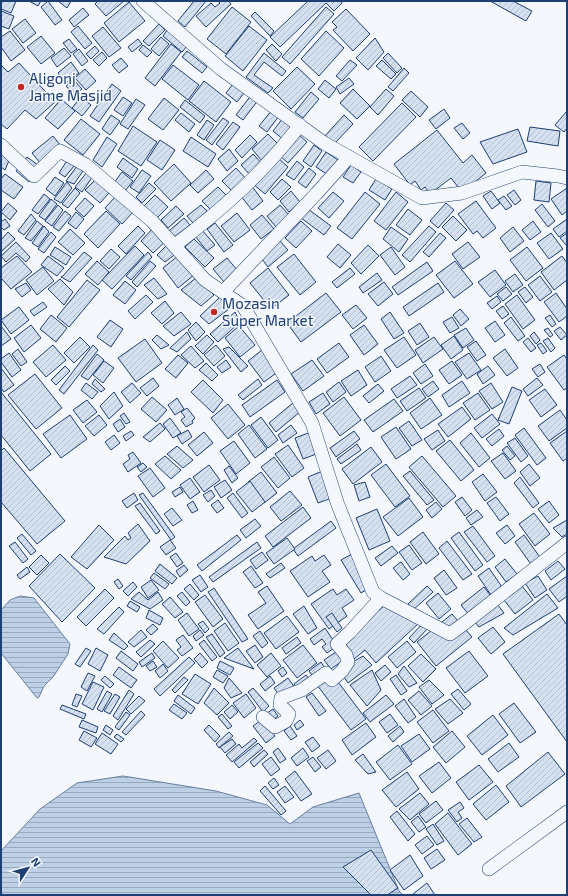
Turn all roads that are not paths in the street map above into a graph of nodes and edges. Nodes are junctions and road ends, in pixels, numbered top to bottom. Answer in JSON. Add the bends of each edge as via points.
{"nodes":[{"id":1,"x":143,"y":1,"type":"edge"},
{"id":2,"x":300,"y":126,"type":"junction"},
{"id":3,"x":1,"y":145,"type":"edge"},
{"id":4,"x":348,"y":157,"type":"junction"},
{"id":5,"x":567,"y":178,"type":"edge"},
{"id":6,"x":175,"y":245,"type":"junction"},
{"id":7,"x":223,"y":292,"type":"junction"},
{"id":8,"x":567,"y":543,"type":"edge"},
{"id":9,"x":380,"y":598,"type":"junction"},
{"id":10,"x":263,"y":717,"type":"dead end"},
{"id":11,"x":567,"y":812,"type":"edge"},
{"id":12,"x":489,"y":869,"type":"dead end"}],
"edges":[{"from":1,"to":2,"type":"street","via":[[221,69]]},
{"from":2,"to":4,"type":"street"},
{"from":2,"to":6,"type":"street","via":[[246,187]]},
{"from":3,"to":6,"type":"street","via":[[34,176],[60,151],[86,165],[152,221]]},
{"from":4,"to":5,"type":"street","via":[[422,198],[462,193],[522,172]]},
{"from":4,"to":7,"type":"street"},
{"from":6,"to":7,"type":"street","via":[[206,280]]},
{"from":7,"to":9,"type":"street","via":[[243,306],[312,423],[338,505],[374,592]]},
{"from":8,"to":9,"type":"street","via":[[450,634]]},
{"from":9,"to":10,"type":"street","via":[[337,644],[348,662],[342,671],[332,680],[326,673],[302,690],[281,698],[280,705],[289,714],[286,721],[275,727]]},
{"from":11,"to":12,"type":"street"}]}
